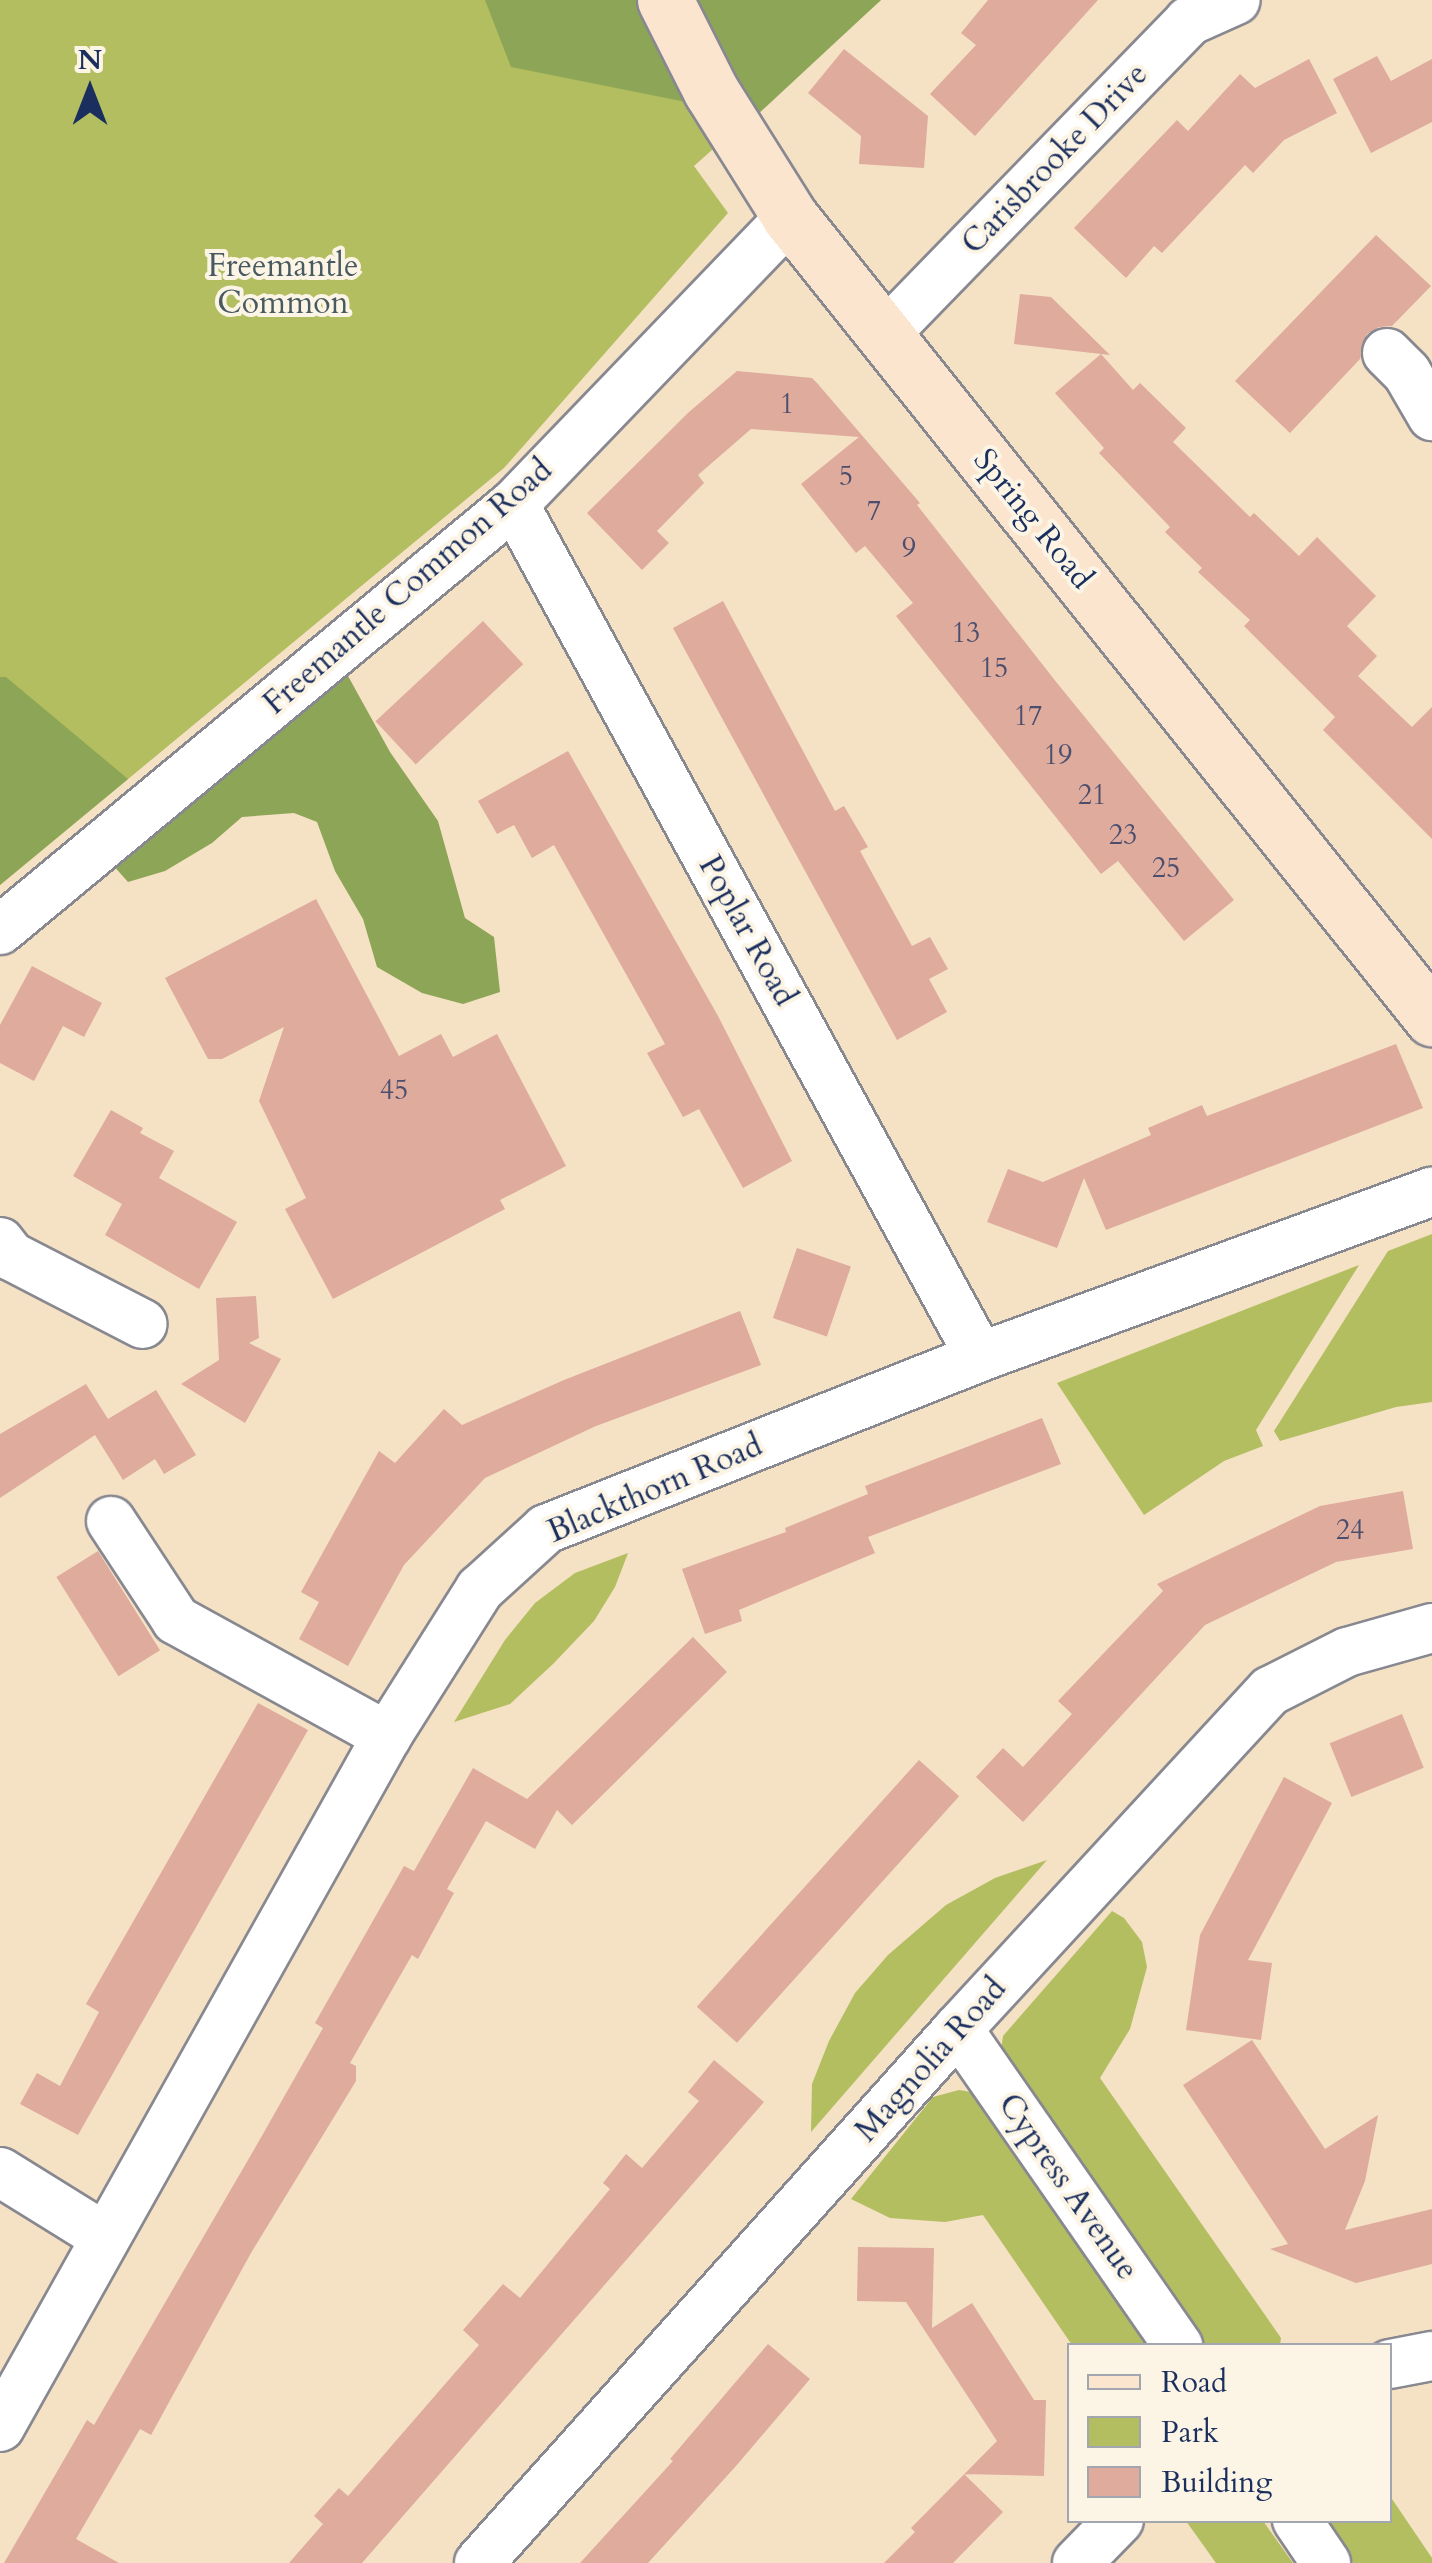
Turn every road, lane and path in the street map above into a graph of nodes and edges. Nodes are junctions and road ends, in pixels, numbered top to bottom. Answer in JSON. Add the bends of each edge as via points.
{"nodes":[{"id":1,"x":665,"y":0,"type":"edge"},
{"id":2,"x":1236,"y":0,"type":"edge"},
{"id":3,"x":790,"y":217,"type":"junction"},
{"id":4,"x":885,"y":334,"type":"junction"},
{"id":5,"x":1388,"y":354,"type":"dead end"},
{"id":6,"x":1432,"y":416,"type":"edge"},
{"id":7,"x":514,"y":504,"type":"junction"},
{"id":8,"x":0,"y":930,"type":"edge"},
{"id":9,"x":1432,"y":1018,"type":"edge"},
{"id":10,"x":1432,"y":1192,"type":"edge"},
{"id":11,"x":0,"y":1242,"type":"edge"},
{"id":12,"x":143,"y":1324,"type":"dead end"},
{"id":13,"x":980,"y":1357,"type":"junction"},
{"id":14,"x":111,"y":1521,"type":"dead end"},
{"id":15,"x":1432,"y":1628,"type":"edge"},
{"id":16,"x":388,"y":1736,"type":"junction"},
{"id":17,"x":958,"y":2030,"type":"junction"},
{"id":18,"x":0,"y":2172,"type":"edge"},
{"id":19,"x":105,"y":2238,"type":"junction"},
{"id":20,"x":1176,"y":2343,"type":"edge"},
{"id":21,"x":1432,"y":2356,"type":"edge"},
{"id":22,"x":1392,"y":2364,"type":"edge"},
{"id":23,"x":0,"y":2426,"type":"edge"},
{"id":24,"x":1116,"y":2523,"type":"edge"},
{"id":25,"x":1300,"y":2523,"type":"edge"},
{"id":26,"x":479,"y":2563,"type":"edge"},
{"id":27,"x":1077,"y":2563,"type":"edge"},
{"id":28,"x":1326,"y":2563,"type":"edge"}],
"edges":[{"from":1,"to":3,"type":"street","name":"Spring Road","via":[[711,92]]},
{"from":2,"to":4,"type":"street","name":"Carisbrooke Drive","via":[[1189,22]]},
{"from":3,"to":4,"type":"street","name":"Spring Road"},
{"from":3,"to":7,"type":"street","name":"Freemantle Common Road"},
{"from":4,"to":9,"type":"street","name":"Spring Road"},
{"from":5,"to":6,"type":"street"},
{"from":7,"to":8,"type":"street","name":"Freemantle Common Road"},
{"from":7,"to":13,"type":"street","name":"Poplar Road"},
{"from":10,"to":13,"type":"street","name":"Blackthorn Road"},
{"from":11,"to":12,"type":"street","via":[[12,1256]]},
{"from":13,"to":16,"type":"street","name":"Blackthorn Road","via":[[546,1529],[480,1589]]},
{"from":14,"to":16,"type":"street","via":[[176,1620]]},
{"from":15,"to":17,"type":"street","name":"Magnolia Road","via":[[1347,1652],[1270,1692]]},
{"from":16,"to":19,"type":"street","name":"Blackthorn Road"},
{"from":17,"to":20,"type":"street","name":"Cypress Avenue"},
{"from":17,"to":26,"type":"street","name":"Magnolia Road"},
{"from":18,"to":19,"type":"street"},
{"from":19,"to":23,"type":"street","name":"Blackthorn Road"},
{"from":21,"to":22,"type":"street"},
{"from":24,"to":27,"type":"street"},
{"from":25,"to":28,"type":"street"}]}
